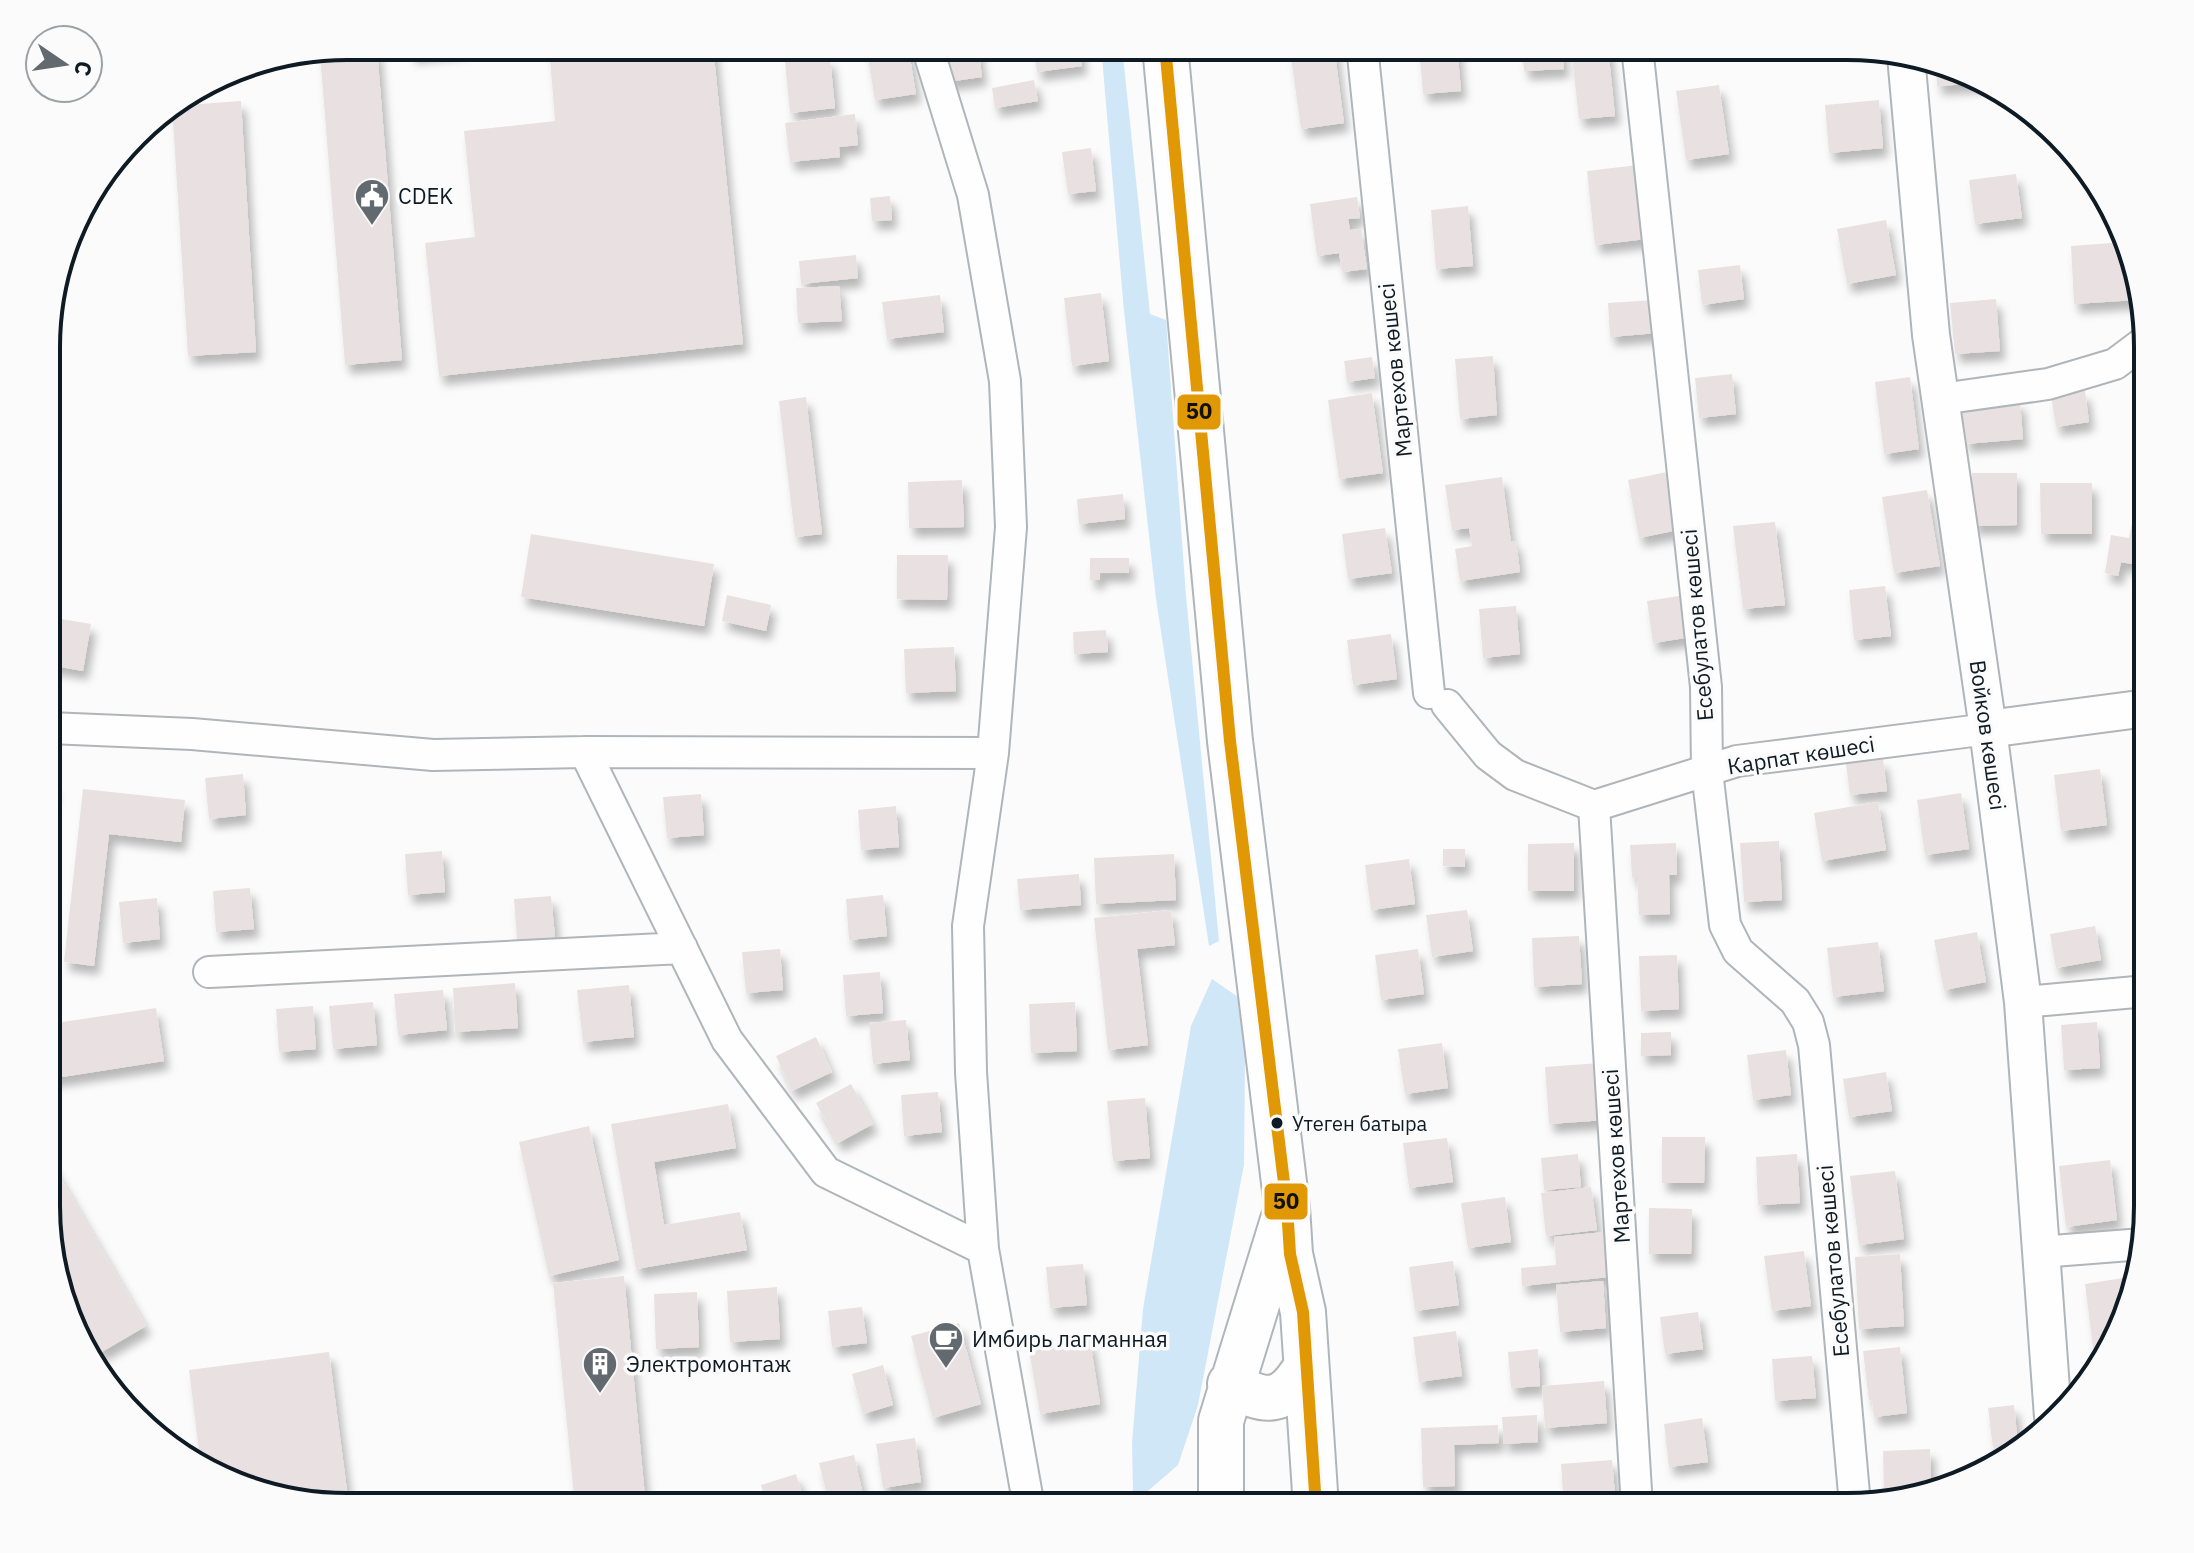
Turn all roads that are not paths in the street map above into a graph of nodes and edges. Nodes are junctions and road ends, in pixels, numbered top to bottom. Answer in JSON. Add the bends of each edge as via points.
{"nodes":[{"id":1,"x":931,"y":60,"type":"edge"},
{"id":2,"x":1166,"y":60,"type":"edge"},
{"id":3,"x":1364,"y":60,"type":"edge"},
{"id":4,"x":1638,"y":60,"type":"edge"},
{"id":5,"x":1907,"y":67,"type":"edge"},
{"id":6,"x":2134,"y":350,"type":"edge"},
{"id":7,"x":1941,"y":399,"type":"junction"},
{"id":8,"x":2134,"y":710,"type":"edge"},
{"id":9,"x":60,"y":728,"type":"edge"},
{"id":10,"x":1988,"y":729,"type":"junction"},
{"id":11,"x":585,"y":752,"type":"junction"},
{"id":12,"x":993,"y":753,"type":"junction"},
{"id":13,"x":1707,"y":771,"type":"junction"},
{"id":14,"x":1594,"y":806,"type":"junction"},
{"id":15,"x":682,"y":948,"type":"junction"},
{"id":16,"x":209,"y":972,"type":"dead end"},
{"id":17,"x":2134,"y":992,"type":"edge"},
{"id":18,"x":2023,"y":1002,"type":"junction"},
{"id":19,"x":1287,"y":1207,"type":"junction"},
{"id":20,"x":2132,"y":1245,"type":"edge"},
{"id":21,"x":983,"y":1249,"type":"junction"},
{"id":22,"x":2040,"y":1252,"type":"junction"},
{"id":23,"x":1306,"y":1367,"type":"junction"},
{"id":24,"x":1230,"y":1384,"type":"junction"},
{"id":25,"x":2052,"y":1407,"type":"edge"},
{"id":26,"x":1027,"y":1493,"type":"edge"},
{"id":27,"x":1221,"y":1493,"type":"edge"},
{"id":28,"x":1315,"y":1493,"type":"edge"},
{"id":29,"x":1636,"y":1493,"type":"edge"},
{"id":30,"x":1854,"y":1493,"type":"edge"}],
"edges":[{"from":1,"to":12,"type":"street","via":[[973,195],[1005,381],[1011,527]]},
{"from":2,"to":19,"type":"main road","via":[[1230,741]]},
{"from":3,"to":14,"type":"street","name":"Мартехов көшесі","via":[[1438,699],[1488,755],[1515,775]]},
{"from":4,"to":13,"type":"street","name":"Есебулатов көшесі","via":[[1706,687]]},
{"from":5,"to":7,"type":"street","name":"Войков көшесі"},
{"from":6,"to":7,"type":"street","via":[[2115,364],[2048,384]]},
{"from":7,"to":10,"type":"street","name":"Войков көшесі"},
{"from":8,"to":10,"type":"street","name":"Карпат көшесі"},
{"from":9,"to":11,"type":"street","via":[[433,755]]},
{"from":10,"to":13,"type":"street","name":"Карпат көшесі","via":[[1737,761]]},
{"from":10,"to":18,"type":"street","name":"Войков көшесі"},
{"from":11,"to":12,"type":"street"},
{"from":11,"to":15,"type":"street"},
{"from":12,"to":21,"type":"street","via":[[968,926]]},
{"from":13,"to":14,"type":"street","name":"Карпат көшесі"},
{"from":13,"to":30,"type":"street","name":"Есебулатов көшесі","via":[[1725,925],[1738,951],[1795,1001],[1814,1045]]},
{"from":14,"to":29,"type":"street","name":"Мартехов көшесі"},
{"from":15,"to":16,"type":"street"},
{"from":15,"to":21,"type":"street","via":[[727,1040],[826,1172]]},
{"from":17,"to":18,"type":"street"},
{"from":18,"to":22,"type":"street","name":"Войков көшесі"},
{"from":19,"to":23,"type":"main road"},
{"from":19,"to":24,"type":"main road"},
{"from":20,"to":22,"type":"street"},
{"from":21,"to":26,"type":"street"},
{"from":22,"to":25,"type":"street","name":"Войков көшесі"},
{"from":23,"to":24,"type":"main road","via":[[1280,1397],[1264,1398]]},
{"from":23,"to":28,"type":"main road"},
{"from":24,"to":27,"type":"main road","via":[[1221,1421]]}]}
